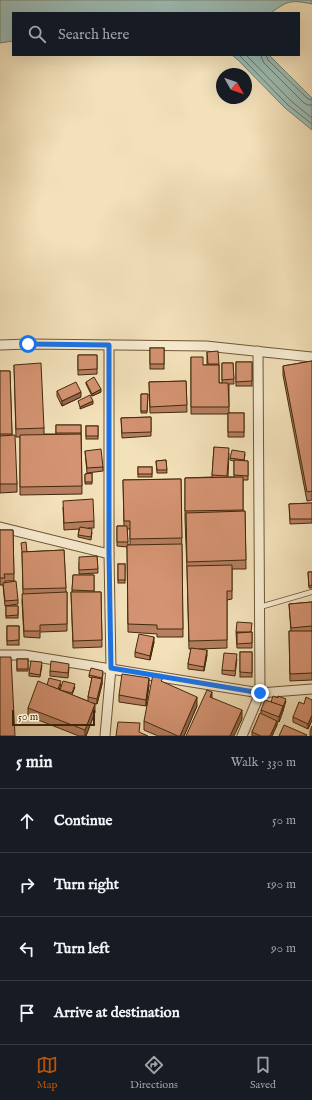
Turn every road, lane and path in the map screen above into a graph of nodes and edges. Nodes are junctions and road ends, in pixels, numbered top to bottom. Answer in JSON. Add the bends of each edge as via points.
{"nodes":[{"id":1,"x":0,"y":345,"type":"edge"},
{"id":2,"x":109,"y":345,"type":"junction"},
{"id":3,"x":258,"y":351,"type":"junction"},
{"id":4,"x":312,"y":357,"type":"edge"},
{"id":5,"x":0,"y":526,"type":"edge"},
{"id":6,"x":109,"y":554,"type":"junction"},
{"id":7,"x":312,"y":592,"type":"edge"},
{"id":8,"x":259,"y":608,"type":"junction"},
{"id":9,"x":0,"y":655,"type":"edge"},
{"id":10,"x":111,"y":668,"type":"junction"},
{"id":11,"x":312,"y":689,"type":"edge"},
{"id":12,"x":260,"y":693,"type":"junction"},
{"id":13,"x":105,"y":736,"type":"edge"},
{"id":14,"x":242,"y":736,"type":"edge"}],
"edges":[{"from":1,"to":2,"type":"street"},
{"from":2,"to":3,"type":"street","via":[[206,346]]},
{"from":2,"to":6,"type":"street"},
{"from":3,"to":4,"type":"street"},
{"from":3,"to":8,"type":"street"},
{"from":5,"to":6,"type":"street"},
{"from":6,"to":10,"type":"street"},
{"from":7,"to":8,"type":"lane"},
{"from":8,"to":12,"type":"street"},
{"from":9,"to":10,"type":"street","via":[[24,655]]},
{"from":10,"to":12,"type":"street"},
{"from":10,"to":13,"type":"street"},
{"from":11,"to":12,"type":"street"},
{"from":12,"to":14,"type":"street"}]}
